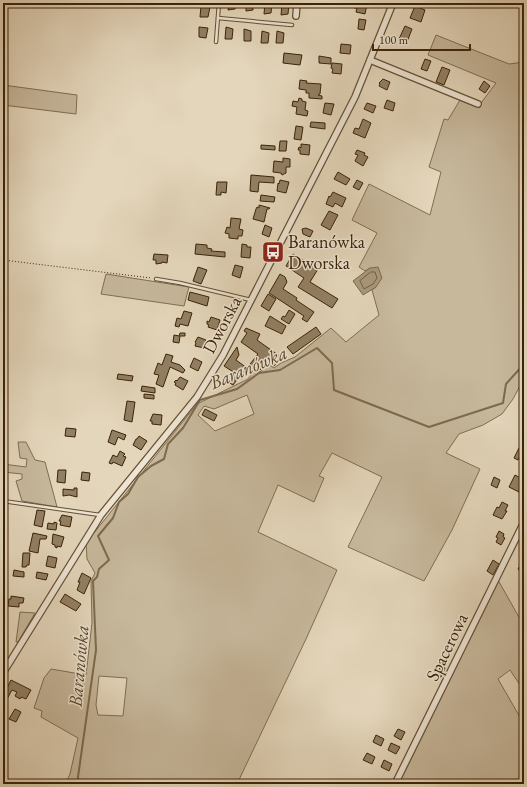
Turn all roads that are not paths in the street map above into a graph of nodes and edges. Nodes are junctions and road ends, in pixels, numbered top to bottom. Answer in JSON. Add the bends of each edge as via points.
{"nodes":[{"id":1,"x":219,"y":3,"type":"edge"},
{"id":2,"x":297,"y":3,"type":"edge"},
{"id":3,"x":393,"y":3,"type":"edge"},
{"id":4,"x":296,"y":16,"type":"dead end"},
{"id":5,"x":218,"y":18,"type":"junction"},
{"id":6,"x":292,"y":25,"type":"dead end"},
{"id":7,"x":216,"y":42,"type":"dead end"},
{"id":8,"x":370,"y":60,"type":"junction"},
{"id":9,"x":478,"y":104,"type":"dead end"},
{"id":10,"x":156,"y":279,"type":"road end"},
{"id":11,"x":251,"y":300,"type":"junction"},
{"id":12,"x":3,"y":502,"type":"edge"},
{"id":13,"x":100,"y":515,"type":"junction"},
{"id":14,"x":523,"y":526,"type":"edge"},
{"id":15,"x":3,"y":673,"type":"edge"},
{"id":16,"x":395,"y":784,"type":"edge"}],
"edges":[{"from":1,"to":5,"type":"lane"},
{"from":2,"to":4,"type":"street"},
{"from":3,"to":8,"type":"street","name":"Dworska"},
{"from":5,"to":6,"type":"lane"},
{"from":5,"to":7,"type":"lane"},
{"from":8,"to":9,"type":"street"},
{"from":8,"to":11,"type":"street","name":"Dworska","via":[[355,97]]},
{"from":10,"to":11,"type":"lane"},
{"from":11,"to":13,"type":"street","name":"Dworska","via":[[223,355],[197,397]]},
{"from":12,"to":13,"type":"lane"},
{"from":13,"to":15,"type":"street","name":"Dworska"},
{"from":14,"to":16,"type":"street","name":"Spacerowa"}]}
